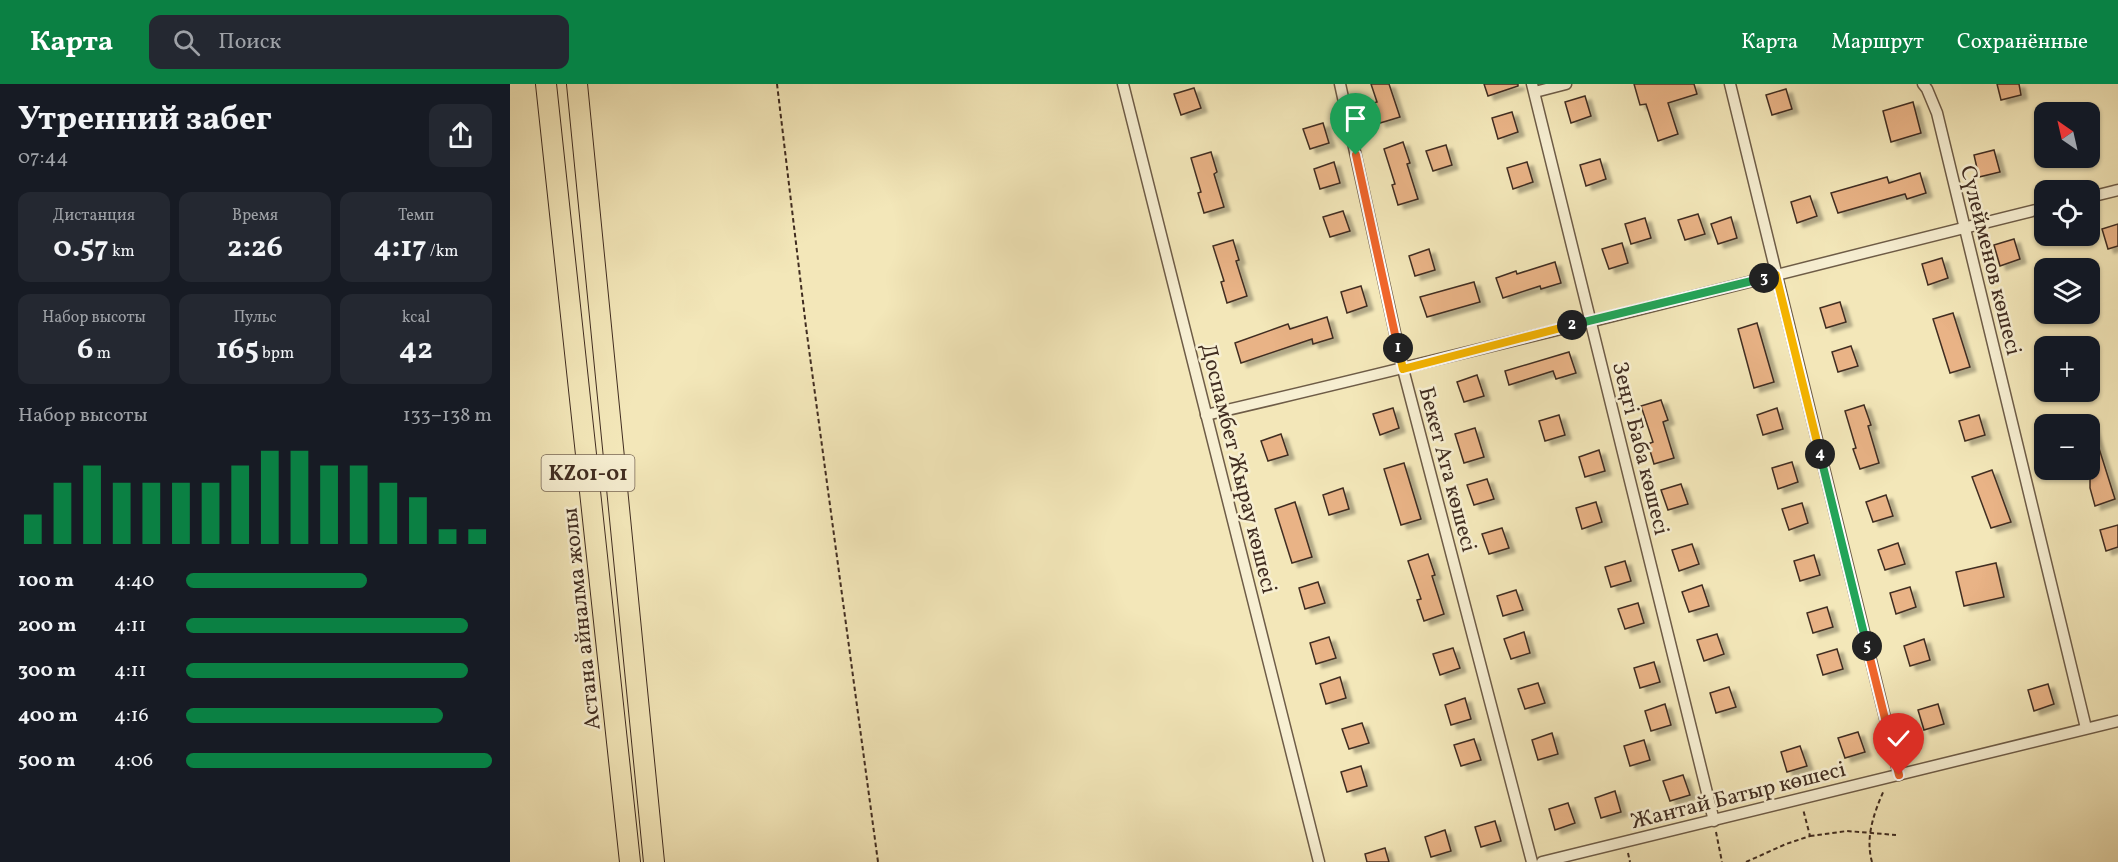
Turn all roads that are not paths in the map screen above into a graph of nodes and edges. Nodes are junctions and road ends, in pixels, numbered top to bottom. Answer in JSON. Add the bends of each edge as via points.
{"nodes":[{"id":1,"x":546,"y":84,"type":"edge"},
{"id":2,"x":577,"y":84,"type":"edge"},
{"id":3,"x":1123,"y":84,"type":"edge"},
{"id":4,"x":1340,"y":84,"type":"edge"},
{"id":5,"x":1566,"y":84,"type":"edge"},
{"id":6,"x":1731,"y":84,"type":"edge"},
{"id":7,"x":1923,"y":84,"type":"edge"},
{"id":8,"x":1533,"y":88,"type":"edge"},
{"id":9,"x":2118,"y":190,"type":"edge"},
{"id":10,"x":2100,"y":194,"type":"edge"},
{"id":11,"x":2034,"y":210,"type":"edge"},
{"id":12,"x":1964,"y":228,"type":"junction"},
{"id":13,"x":1776,"y":275,"type":"junction"},
{"id":14,"x":1591,"y":320,"type":"junction"},
{"id":15,"x":1403,"y":369,"type":"junction"},
{"id":16,"x":1206,"y":415,"type":"junction"},
{"id":17,"x":2118,"y":721,"type":"edge"},
{"id":18,"x":2086,"y":728,"type":"junction"},
{"id":19,"x":1894,"y":776,"type":"junction"},
{"id":20,"x":1714,"y":821,"type":"junction"},
{"id":21,"x":630,"y":862,"type":"edge"},
{"id":22,"x":654,"y":862,"type":"edge"},
{"id":23,"x":1319,"y":862,"type":"edge"},
{"id":24,"x":1532,"y":862,"type":"edge"},
{"id":25,"x":1542,"y":862,"type":"edge"}],
"edges":[{"from":1,"to":21,"type":"highway","name":"Астана айналма жолы","number":"KZ01-01"},
{"from":2,"to":22,"type":"highway","number":"KZ01-01"},
{"from":3,"to":16,"type":"street","name":"Доспамбет Жырау көшесі"},
{"from":4,"to":15,"type":"street","name":"Бекет Ата көшесі"},
{"from":5,"to":8,"type":"street"},
{"from":6,"to":13,"type":"street"},
{"from":7,"to":12,"type":"street","name":"Сүлейменов көшесі","via":[[1937,112]]},
{"from":8,"to":14,"type":"street","name":"Зеңгі Баба көшесі"},
{"from":9,"to":10,"type":"street"},
{"from":11,"to":12,"type":"street"},
{"from":12,"to":13,"type":"street"},
{"from":12,"to":18,"type":"street","name":"Сүлейменов көшесі"},
{"from":13,"to":14,"type":"street"},
{"from":13,"to":19,"type":"street"},
{"from":14,"to":15,"type":"street"},
{"from":14,"to":20,"type":"street","name":"Зеңгі Баба көшесі"},
{"from":15,"to":16,"type":"street"},
{"from":15,"to":24,"type":"street","name":"Бекет Ата көшесі"},
{"from":16,"to":23,"type":"street","name":"Доспамбет Жырау көшесі"},
{"from":17,"to":18,"type":"street","name":"Жантай Батыр көшесі"},
{"from":18,"to":19,"type":"street","name":"Жантай Батыр көшесі"},
{"from":19,"to":20,"type":"street","name":"Жантай Батыр көшесі"},
{"from":20,"to":25,"type":"street","name":"Жантай Батыр көшесі"}]}
